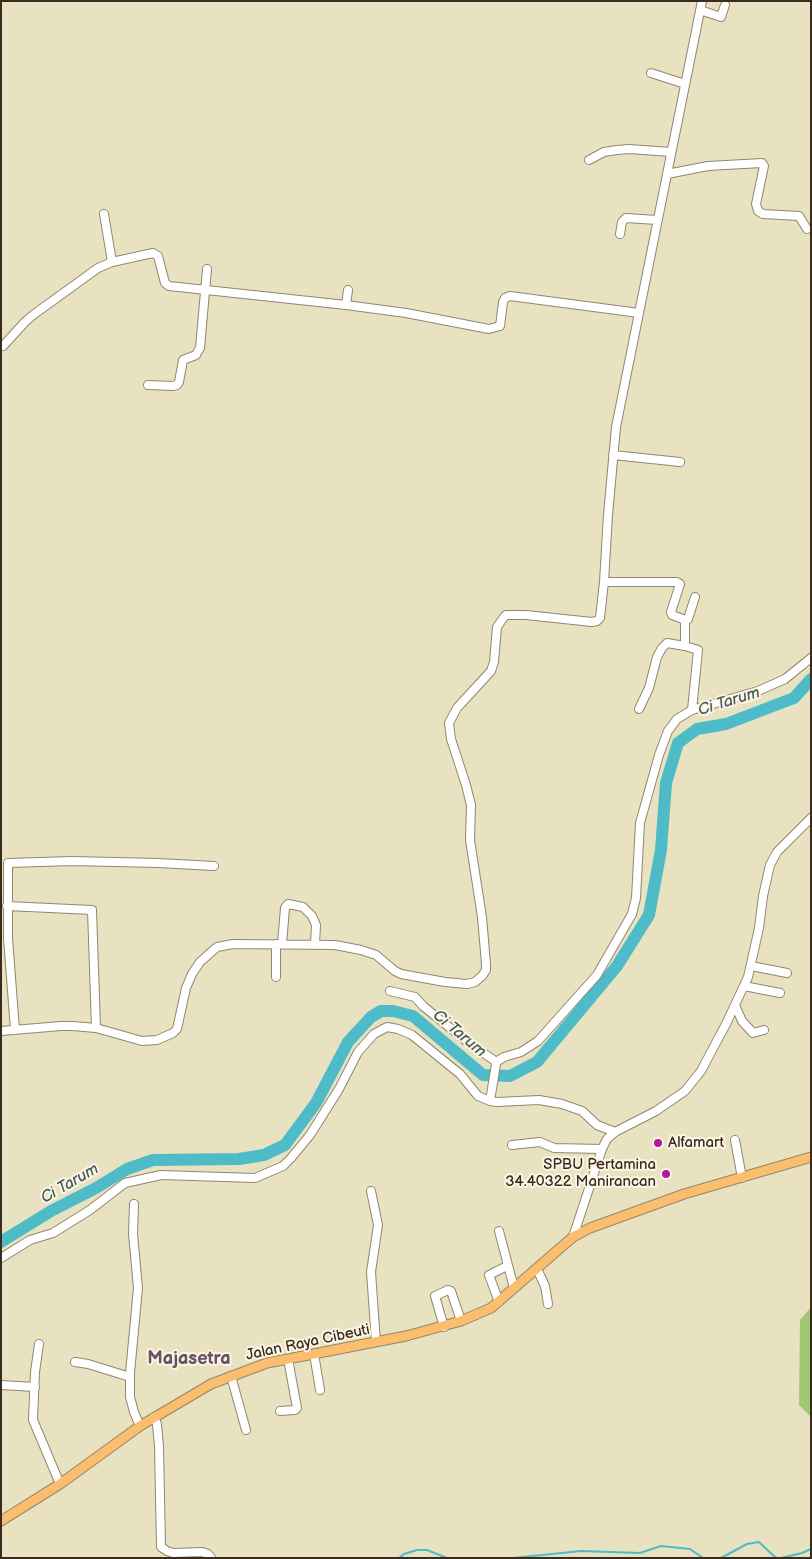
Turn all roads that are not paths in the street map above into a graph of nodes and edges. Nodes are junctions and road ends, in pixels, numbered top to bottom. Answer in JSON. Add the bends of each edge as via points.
{"nodes":[{"id":1,"x":702,"y":1,"type":"edge"},
{"id":2,"x":726,"y":5,"type":"dead end"},
{"id":3,"x":700,"y":10,"type":"junction"},
{"id":4,"x":651,"y":74,"type":"dead end"},
{"id":5,"x":685,"y":84,"type":"junction"},
{"id":6,"x":671,"y":152,"type":"junction"},
{"id":7,"x":589,"y":160,"type":"dead end"},
{"id":8,"x":667,"y":174,"type":"junction"},
{"id":9,"x":104,"y":214,"type":"dead end"},
{"id":10,"x":657,"y":220,"type":"junction"},
{"id":11,"x":807,"y":229,"type":"dead end"},
{"id":12,"x":620,"y":234,"type":"dead end"},
{"id":13,"x":112,"y":262,"type":"junction"},
{"id":14,"x":206,"y":269,"type":"dead end"},
{"id":15,"x":205,"y":290,"type":"junction"},
{"id":16,"x":348,"y":290,"type":"dead end"},
{"id":17,"x":346,"y":305,"type":"junction"},
{"id":18,"x":639,"y":313,"type":"junction"},
{"id":19,"x":1,"y":339,"type":"edge"},
{"id":20,"x":148,"y":385,"type":"dead end"},
{"id":21,"x":613,"y":454,"type":"junction"},
{"id":22,"x":680,"y":462,"type":"dead end"},
{"id":23,"x":604,"y":582,"type":"junction"},
{"id":24,"x":694,"y":597,"type":"dead end"},
{"id":25,"x":685,"y":622,"type":"junction"},
{"id":26,"x":686,"y":646,"type":"junction"},
{"id":27,"x":811,"y":658,"type":"edge"},
{"id":28,"x":639,"y":709,"type":"dead end"},
{"id":29,"x":692,"y":710,"type":"junction"},
{"id":30,"x":811,"y":818,"type":"edge"},
{"id":31,"x":214,"y":866,"type":"dead end"},
{"id":32,"x":7,"y":906,"type":"junction"},
{"id":33,"x":5,"y":938,"type":"edge"},
{"id":34,"x":279,"y":944,"type":"junction"},
{"id":35,"x":315,"y":944,"type":"junction"},
{"id":36,"x":751,"y":966,"type":"junction"},
{"id":37,"x":787,"y":973,"type":"dead end"},
{"id":38,"x":276,"y":977,"type":"dead end"},
{"id":39,"x":744,"y":986,"type":"junction"},
{"id":40,"x":390,"y":991,"type":"dead end"},
{"id":41,"x":780,"y":993,"type":"dead end"},
{"id":42,"x":735,"y":1005,"type":"junction"},
{"id":43,"x":96,"y":1028,"type":"junction"},
{"id":44,"x":15,"y":1030,"type":"junction"},
{"id":45,"x":764,"y":1030,"type":"dead end"},
{"id":46,"x":1,"y":1031,"type":"edge"},
{"id":47,"x":496,"y":1063,"type":"junction"},
{"id":48,"x":491,"y":1099,"type":"junction"},
{"id":49,"x":615,"y":1132,"type":"junction"},
{"id":50,"x":735,"y":1140,"type":"dead end"},
{"id":51,"x":512,"y":1145,"type":"dead end"},
{"id":52,"x":602,"y":1150,"type":"junction"},
{"id":53,"x":811,"y":1156,"type":"edge"},
{"id":54,"x":742,"y":1178,"type":"junction"},
{"id":55,"x":371,"y":1191,"type":"dead end"},
{"id":56,"x":134,"y":1204,"type":"dead end"},
{"id":57,"x":499,"y":1231,"type":"dead end"},
{"id":58,"x":572,"y":1237,"type":"junction"},
{"id":59,"x":1,"y":1258,"type":"edge"},
{"id":60,"x":507,"y":1266,"type":"junction"},
{"id":61,"x":538,"y":1269,"type":"junction"},
{"id":62,"x":514,"y":1288,"type":"junction"},
{"id":63,"x":499,"y":1302,"type":"junction"},
{"id":64,"x":548,"y":1304,"type":"dead end"},
{"id":65,"x":461,"y":1321,"type":"junction"},
{"id":66,"x":444,"y":1327,"type":"junction"},
{"id":67,"x":376,"y":1342,"type":"junction"},
{"id":68,"x":39,"y":1344,"type":"dead end"},
{"id":69,"x":314,"y":1354,"type":"junction"},
{"id":70,"x":288,"y":1359,"type":"junction"},
{"id":71,"x":75,"y":1362,"type":"dead end"},
{"id":72,"x":231,"y":1376,"type":"junction"},
{"id":73,"x":130,"y":1377,"type":"junction"},
{"id":74,"x":1,"y":1385,"type":"edge"},
{"id":75,"x":35,"y":1387,"type":"junction"},
{"id":76,"x":320,"y":1390,"type":"dead end"},
{"id":77,"x":280,"y":1411,"type":"dead end"},
{"id":78,"x":154,"y":1417,"type":"junction"},
{"id":79,"x":140,"y":1426,"type":"junction"},
{"id":80,"x":246,"y":1430,"type":"dead end"},
{"id":81,"x":60,"y":1484,"type":"junction"},
{"id":82,"x":1,"y":1521,"type":"edge"},
{"id":83,"x":212,"y":1558,"type":"edge"}],
"edges":[{"from":1,"to":3,"type":"street"},
{"from":2,"to":3,"type":"street","via":[[720,17]]},
{"from":3,"to":5,"type":"street"},
{"from":4,"to":5,"type":"street"},
{"from":5,"to":6,"type":"street"},
{"from":6,"to":7,"type":"street","via":[[623,149],[604,152]]},
{"from":6,"to":8,"type":"street"},
{"from":8,"to":10,"type":"street"},
{"from":8,"to":11,"type":"street","via":[[713,165],[762,163],[756,204],[758,211],[799,216]]},
{"from":9,"to":13,"type":"street"},
{"from":10,"to":12,"type":"street","via":[[626,218]]},
{"from":10,"to":18,"type":"street"},
{"from":13,"to":15,"type":"street","via":[[153,253],[158,256],[169,286]]},
{"from":13,"to":19,"type":"street","via":[[98,268],[42,308],[3,346]]},
{"from":14,"to":15,"type":"street"},
{"from":15,"to":17,"type":"street"},
{"from":15,"to":20,"type":"street","via":[[198,352],[183,360],[177,385]]},
{"from":16,"to":17,"type":"street"},
{"from":17,"to":18,"type":"street","via":[[489,329],[500,326],[503,302],[510,296]]},
{"from":18,"to":21,"type":"street"},
{"from":21,"to":22,"type":"street"},
{"from":21,"to":23,"type":"street"},
{"from":23,"to":25,"type":"street","via":[[677,582],[679,586],[671,612]]},
{"from":23,"to":35,"type":"street","via":[[600,618],[594,622],[506,615],[497,627],[491,670],[457,708],[449,723],[471,805],[470,840],[486,964],[482,976],[467,984],[410,976],[395,971],[376,955]]},
{"from":24,"to":25,"type":"street"},
{"from":25,"to":26,"type":"street"},
{"from":26,"to":28,"type":"street","via":[[667,643],[662,648]]},
{"from":26,"to":29,"type":"street","via":[[698,650]]},
{"from":27,"to":29,"type":"street","via":[[784,679],[758,692]]},
{"from":29,"to":47,"type":"street","via":[[677,719],[668,730],[659,755],[640,822],[636,898],[632,914],[597,975],[538,1041]]},
{"from":30,"to":36,"type":"street","via":[[777,852],[770,865]]},
{"from":31,"to":32,"type":"street","via":[[10,862]]},
{"from":32,"to":33,"type":"street"},
{"from":32,"to":43,"type":"street","via":[[92,910]]},
{"from":33,"to":44,"type":"street"},
{"from":34,"to":35,"type":"street"},
{"from":34,"to":35,"type":"street","via":[[288,904],[303,907],[312,916],[316,925]]},
{"from":34,"to":38,"type":"street"},
{"from":34,"to":43,"type":"street","via":[[225,945],[209,953],[188,982],[178,1025],[173,1033],[156,1040],[142,1041]]},
{"from":36,"to":37,"type":"street"},
{"from":36,"to":39,"type":"street"},
{"from":39,"to":41,"type":"street"},
{"from":39,"to":42,"type":"street"},
{"from":40,"to":47,"type":"street","via":[[415,997]]},
{"from":42,"to":45,"type":"street","via":[[742,1021],[753,1033]]},
{"from":42,"to":49,"type":"street","via":[[701,1071],[685,1091],[656,1111]]},
{"from":43,"to":44,"type":"street","via":[[61,1026]]},
{"from":44,"to":46,"type":"street"},
{"from":47,"to":48,"type":"street"},
{"from":48,"to":49,"type":"street","via":[[496,1102],[539,1100],[562,1104],[582,1111],[596,1126]]},
{"from":48,"to":59,"type":"street","via":[[478,1096],[460,1074],[412,1035],[387,1027],[374,1034],[358,1052],[310,1135],[283,1166],[255,1178],[162,1175],[125,1182],[90,1210]]},
{"from":49,"to":52,"type":"street"},
{"from":50,"to":54,"type":"street"},
{"from":51,"to":52,"type":"street","via":[[540,1142],[554,1148]]},
{"from":52,"to":58,"type":"street"},
{"from":53,"to":54,"type":"main road","name":"Jalan Raya Cibeuti"},
{"from":54,"to":58,"type":"main road","name":"Jalan Raya Cibeuti","via":[[684,1194]]},
{"from":55,"to":67,"type":"street","via":[[378,1225],[371,1272]]},
{"from":56,"to":73,"type":"street","via":[[138,1288]]},
{"from":57,"to":60,"type":"street"},
{"from":58,"to":61,"type":"main road","name":"Jalan Raya Cibeuti"},
{"from":60,"to":62,"type":"street"},
{"from":60,"to":63,"type":"street","via":[[489,1275]]},
{"from":61,"to":62,"type":"main road","name":"Jalan Raya Cibeuti"},
{"from":61,"to":64,"type":"street"},
{"from":62,"to":63,"type":"main road","name":"Jalan Raya Cibeuti"},
{"from":63,"to":65,"type":"main road","name":"Jalan Raya Cibeuti"},
{"from":65,"to":66,"type":"main road","name":"Jalan Raya Cibeuti"},
{"from":65,"to":66,"type":"street","via":[[448,1290],[435,1296]]},
{"from":66,"to":67,"type":"main road","name":"Jalan Raya Cibeuti"},
{"from":67,"to":69,"type":"main road","name":"Jalan Raya Cibeuti"},
{"from":68,"to":75,"type":"street"},
{"from":69,"to":70,"type":"main road","name":"Jalan Raya Cibeuti"},
{"from":69,"to":76,"type":"street"},
{"from":70,"to":72,"type":"main road","name":"Jalan Raya Cibeuti"},
{"from":70,"to":77,"type":"street","via":[[297,1408]]},
{"from":71,"to":73,"type":"street"},
{"from":72,"to":78,"type":"main road","name":"Jalan Raya Cibeuti"},
{"from":72,"to":80,"type":"street"},
{"from":73,"to":79,"type":"street","via":[[130,1397]]},
{"from":74,"to":75,"type":"street"},
{"from":75,"to":81,"type":"street","via":[[34,1425]]},
{"from":78,"to":79,"type":"main road","name":"Jalan Raya Cibeuti"},
{"from":78,"to":83,"type":"street","via":[[159,1446],[161,1547],[173,1553],[202,1552]]},
{"from":79,"to":81,"type":"main road","name":"Jalan Raya Cibeuti"},
{"from":81,"to":82,"type":"main road","name":"Jalan Raya Cibeuti"}]}
